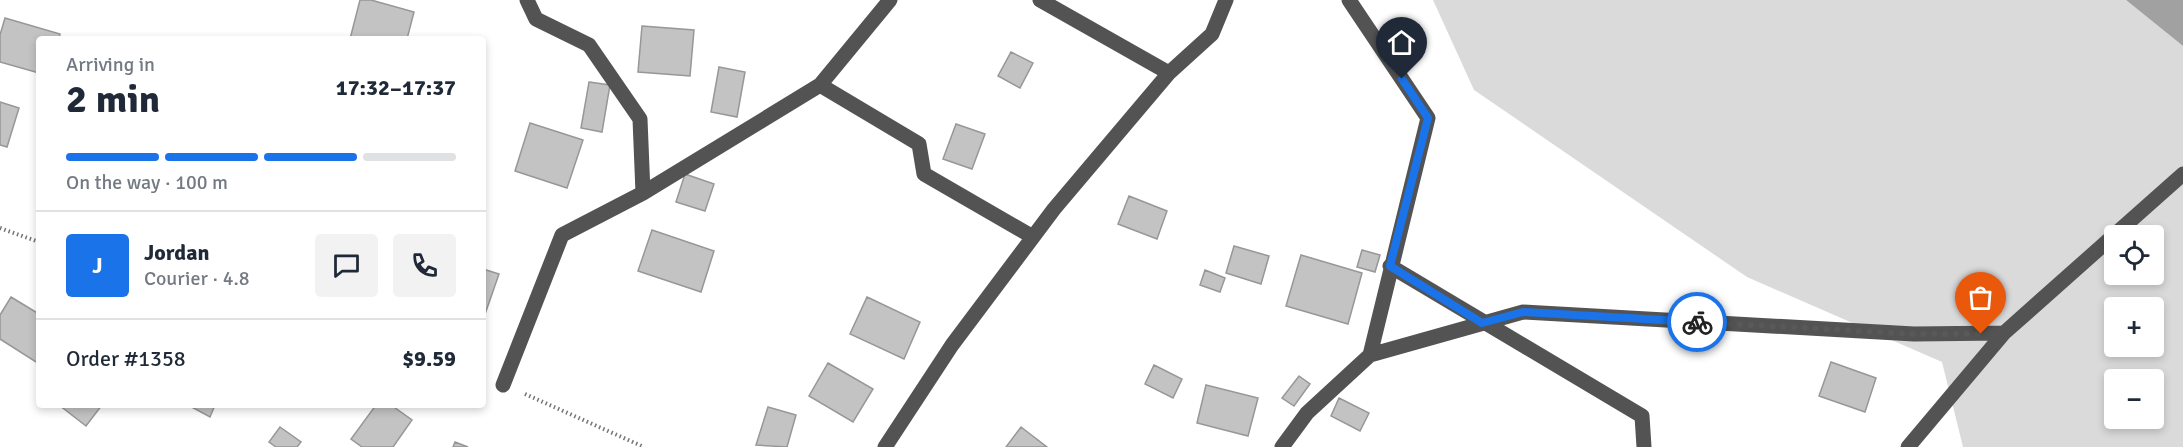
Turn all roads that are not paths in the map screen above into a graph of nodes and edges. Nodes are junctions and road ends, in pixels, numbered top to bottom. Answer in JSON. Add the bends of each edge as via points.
{"nodes":[{"id":1,"x":527,"y":0,"type":"edge"},
{"id":2,"x":890,"y":0,"type":"edge"},
{"id":3,"x":1040,"y":0,"type":"edge"},
{"id":4,"x":1226,"y":0,"type":"edge"},
{"id":5,"x":1349,"y":0,"type":"edge"},
{"id":6,"x":1169,"y":73,"type":"junction"},
{"id":7,"x":820,"y":85,"type":"junction"},
{"id":8,"x":2183,"y":174,"type":"edge"},
{"id":9,"x":643,"y":193,"type":"junction"},
{"id":10,"x":1033,"y":237,"type":"junction"},
{"id":11,"x":1390,"y":266,"type":"junction"},
{"id":12,"x":1482,"y":323,"type":"junction"},
{"id":13,"x":2004,"y":333,"type":"junction"},
{"id":14,"x":1370,"y":355,"type":"junction"},
{"id":15,"x":503,"y":385,"type":"road end"},
{"id":16,"x":885,"y":447,"type":"edge"},
{"id":17,"x":1282,"y":447,"type":"edge"},
{"id":18,"x":1644,"y":447,"type":"edge"},
{"id":19,"x":1908,"y":447,"type":"edge"}],
"edges":[{"from":1,"to":9,"type":"street","via":[[536,19],[589,45],[640,119]]},
{"from":2,"to":7,"type":"street"},
{"from":3,"to":6,"type":"street"},
{"from":4,"to":6,"type":"street","via":[[1212,34]]},
{"from":5,"to":11,"type":"street","via":[[1428,118]]},
{"from":6,"to":10,"type":"street"},
{"from":7,"to":9,"type":"street"},
{"from":7,"to":10,"type":"street","via":[[919,144],[924,174]]},
{"from":8,"to":13,"type":"street"},
{"from":9,"to":15,"type":"street","via":[[562,235]]},
{"from":10,"to":16,"type":"street","via":[[952,345]]},
{"from":11,"to":12,"type":"street"},
{"from":11,"to":14,"type":"street"},
{"from":12,"to":13,"type":"street","via":[[1523,312],[1914,334]]},
{"from":12,"to":14,"type":"street"},
{"from":12,"to":18,"type":"street","via":[[1642,416]]},
{"from":13,"to":19,"type":"street"},
{"from":14,"to":17,"type":"street","via":[[1307,413]]}]}
